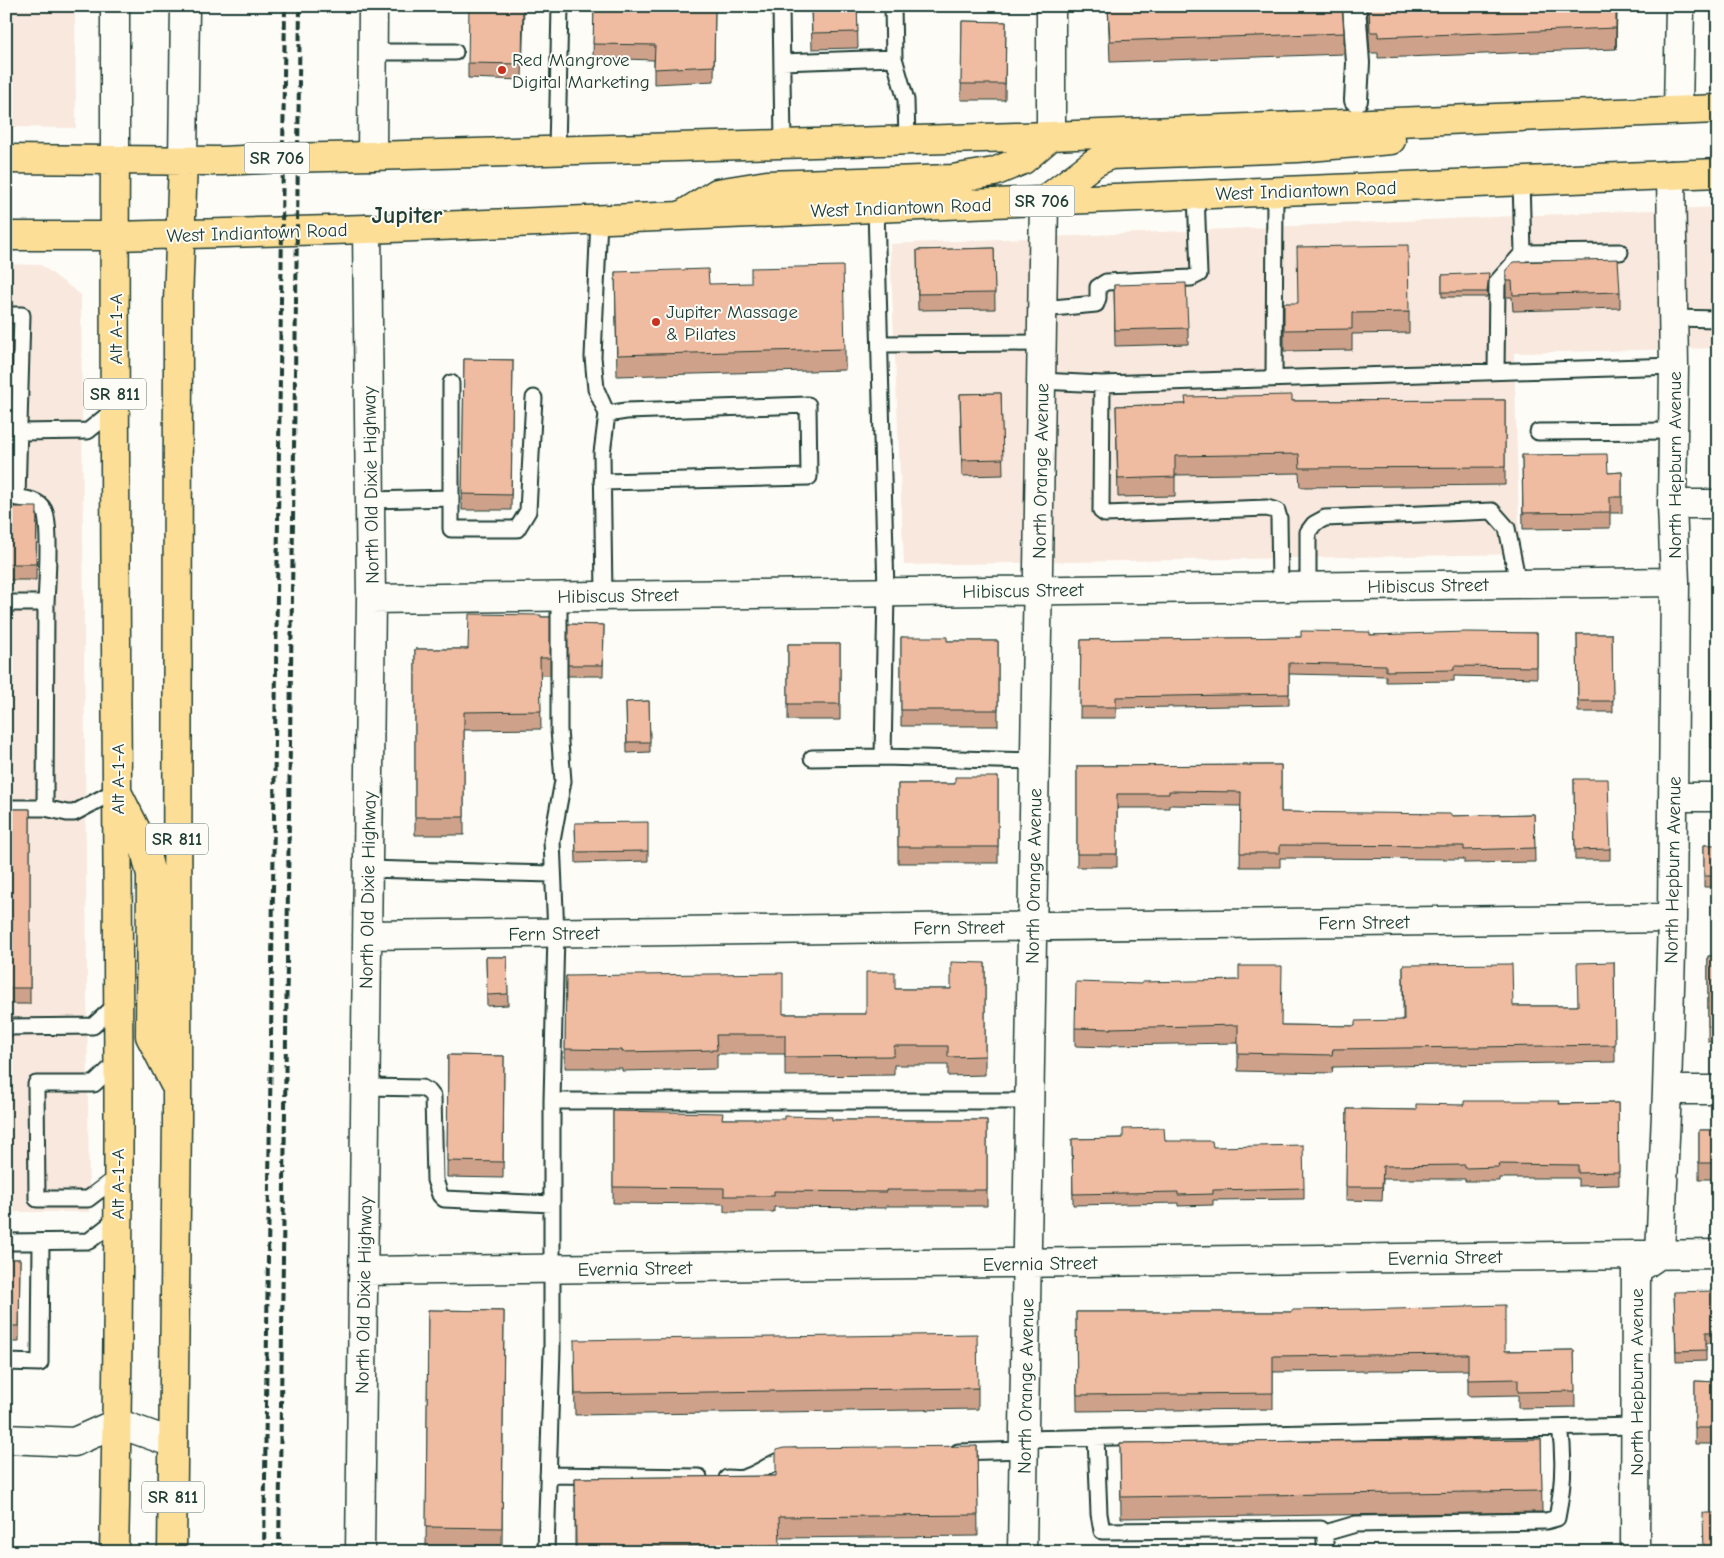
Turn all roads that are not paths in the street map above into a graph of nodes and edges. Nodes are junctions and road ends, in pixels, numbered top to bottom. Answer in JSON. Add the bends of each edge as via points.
{"nodes":[{"id":1,"x":115,"y":6,"type":"edge"},
{"id":2,"x":185,"y":6,"type":"edge"},
{"id":3,"x":373,"y":6,"type":"edge"},
{"id":4,"x":560,"y":6,"type":"edge"},
{"id":5,"x":781,"y":6,"type":"edge"},
{"id":6,"x":893,"y":6,"type":"edge"},
{"id":7,"x":1051,"y":6,"type":"edge"},
{"id":8,"x":1354,"y":6,"type":"edge"},
{"id":9,"x":1680,"y":6,"type":"edge"},
{"id":10,"x":373,"y":52,"type":"junction"},
{"id":11,"x":455,"y":52,"type":"dead end"},
{"id":12,"x":894,"y":58,"type":"junction"},
{"id":13,"x":782,"y":62,"type":"junction"},
{"id":14,"x":1356,"y":100,"type":"dead end"},
{"id":15,"x":1718,"y":109,"type":"edge"},
{"id":16,"x":1678,"y":110,"type":"junction"},
{"id":17,"x":1499,"y":118,"type":"junction"},
{"id":18,"x":1051,"y":136,"type":"junction"},
{"id":19,"x":907,"y":140,"type":"junction"},
{"id":20,"x":783,"y":144,"type":"junction"},
{"id":21,"x":557,"y":151,"type":"junction"},
{"id":22,"x":372,"y":156,"type":"junction"},
{"id":23,"x":6,"y":159,"type":"edge"},
{"id":24,"x":115,"y":160,"type":"junction"},
{"id":25,"x":183,"y":161,"type":"junction"},
{"id":26,"x":1718,"y":173,"type":"edge"},
{"id":27,"x":1671,"y":175,"type":"junction"},
{"id":28,"x":1521,"y":181,"type":"junction"},
{"id":29,"x":1275,"y":191,"type":"junction"},
{"id":30,"x":1196,"y":194,"type":"junction"},
{"id":31,"x":1044,"y":201,"type":"junction"},
{"id":32,"x":876,"y":208,"type":"junction"},
{"id":33,"x":681,"y":216,"type":"junction"},
{"id":34,"x":599,"y":219,"type":"junction"},
{"id":35,"x":367,"y":229,"type":"junction"},
{"id":36,"x":182,"y":234,"type":"junction"},
{"id":37,"x":6,"y":236,"type":"edge"},
{"id":38,"x":115,"y":236,"type":"junction"},
{"id":39,"x":1620,"y":252,"type":"dead end"},
{"id":40,"x":1523,"y":253,"type":"junction"},
{"id":41,"x":1042,"y":309,"type":"junction"},
{"id":42,"x":6,"y":315,"type":"edge"},
{"id":43,"x":1673,"y":318,"type":"junction"},
{"id":44,"x":1718,"y":319,"type":"edge"},
{"id":45,"x":1042,"y":342,"type":"junction"},
{"id":46,"x":881,"y":344,"type":"junction"},
{"id":47,"x":1674,"y":366,"type":"junction"},
{"id":48,"x":1496,"y":372,"type":"junction"},
{"id":49,"x":1274,"y":379,"type":"junction"},
{"id":50,"x":1042,"y":381,"type":"junction"},
{"id":51,"x":451,"y":384,"type":"dead end"},
{"id":52,"x":1102,"y":384,"type":"junction"},
{"id":53,"x":534,"y":398,"type":"dead end"},
{"id":54,"x":116,"y":409,"type":"junction"},
{"id":55,"x":607,"y":414,"type":"junction"},
{"id":56,"x":1673,"y":431,"type":"junction"},
{"id":57,"x":19,"y":432,"type":"junction"},
{"id":58,"x":1538,"y":432,"type":"dead end"},
{"id":59,"x":13,"y":452,"type":"edge"},
{"id":60,"x":602,"y":482,"type":"junction"},
{"id":61,"x":12,"y":498,"type":"edge"},
{"id":62,"x":451,"y":498,"type":"junction"},
{"id":63,"x":370,"y":500,"type":"junction"},
{"id":64,"x":1672,"y":504,"type":"junction"},
{"id":65,"x":1718,"y":504,"type":"edge"},
{"id":66,"x":1675,"y":582,"type":"junction"},
{"id":67,"x":1518,"y":584,"type":"junction"},
{"id":68,"x":1308,"y":586,"type":"junction"},
{"id":69,"x":1280,"y":587,"type":"junction"},
{"id":70,"x":1038,"y":590,"type":"junction"},
{"id":71,"x":886,"y":592,"type":"junction"},
{"id":72,"x":604,"y":595,"type":"junction"},
{"id":73,"x":559,"y":596,"type":"junction"},
{"id":74,"x":371,"y":599,"type":"junction"},
{"id":75,"x":6,"y":602,"type":"edge"},
{"id":76,"x":46,"y":603,"type":"junction"},
{"id":77,"x":883,"y":757,"type":"junction"},
{"id":78,"x":812,"y":758,"type":"dead end"},
{"id":79,"x":1035,"y":761,"type":"junction"},
{"id":80,"x":117,"y":790,"type":"junction"},
{"id":81,"x":1673,"y":796,"type":"junction"},
{"id":82,"x":1718,"y":796,"type":"edge"},
{"id":83,"x":6,"y":808,"type":"edge"},
{"id":84,"x":45,"y":808,"type":"junction"},
{"id":85,"x":367,"y":869,"type":"junction"},
{"id":86,"x":553,"y":874,"type":"junction"},
{"id":87,"x":1672,"y":918,"type":"junction"},
{"id":88,"x":1033,"y":926,"type":"junction"},
{"id":89,"x":556,"y":933,"type":"junction"},
{"id":90,"x":367,"y":935,"type":"junction"},
{"id":91,"x":118,"y":1004,"type":"junction"},
{"id":92,"x":6,"y":1026,"type":"edge"},
{"id":93,"x":117,"y":1062,"type":"junction"},
{"id":94,"x":365,"y":1087,"type":"junction"},
{"id":95,"x":176,"y":1089,"type":"junction"},
{"id":96,"x":1667,"y":1090,"type":"junction"},
{"id":97,"x":1718,"y":1090,"type":"edge"},
{"id":98,"x":552,"y":1101,"type":"junction"},
{"id":99,"x":1030,"y":1101,"type":"junction"},
{"id":100,"x":117,"y":1177,"type":"junction"},
{"id":101,"x":552,"y":1204,"type":"junction"},
{"id":102,"x":117,"y":1219,"type":"junction"},
{"id":103,"x":6,"y":1242,"type":"edge"},
{"id":104,"x":41,"y":1242,"type":"junction"},
{"id":105,"x":1660,"y":1254,"type":"junction"},
{"id":106,"x":1718,"y":1254,"type":"edge"},
{"id":107,"x":1027,"y":1263,"type":"junction"},
{"id":108,"x":552,"y":1269,"type":"junction"},
{"id":109,"x":363,"y":1271,"type":"junction"},
{"id":110,"x":6,"y":1362,"type":"edge"},
{"id":111,"x":117,"y":1422,"type":"junction"},
{"id":112,"x":1636,"y":1426,"type":"junction"},
{"id":113,"x":1560,"y":1428,"type":"junction"},
{"id":114,"x":1096,"y":1437,"type":"junction"},
{"id":115,"x":6,"y":1439,"type":"edge"},
{"id":116,"x":173,"y":1443,"type":"junction"},
{"id":117,"x":1024,"y":1444,"type":"junction"},
{"id":118,"x":946,"y":1452,"type":"edge"},
{"id":119,"x":810,"y":1456,"type":"edge"},
{"id":120,"x":548,"y":1475,"type":"junction"},
{"id":121,"x":1325,"y":1533,"type":"junction"},
{"id":122,"x":114,"y":1552,"type":"edge"},
{"id":123,"x":172,"y":1552,"type":"edge"},
{"id":124,"x":360,"y":1552,"type":"edge"},
{"id":125,"x":546,"y":1552,"type":"edge"},
{"id":126,"x":1022,"y":1552,"type":"edge"},
{"id":127,"x":1325,"y":1552,"type":"edge"},
{"id":128,"x":1634,"y":1552,"type":"edge"}],
"edges":[{"from":1,"to":24,"type":"street","name":"Alt A-1-A","number":"SR 811"},
{"from":2,"to":25,"type":"street","number":"SR 811"},
{"from":3,"to":10,"type":"street"},
{"from":4,"to":21,"type":"lane"},
{"from":5,"to":13,"type":"lane"},
{"from":6,"to":12,"type":"lane"},
{"from":7,"to":18,"type":"street"},
{"from":8,"to":14,"type":"street","via":[[1358,63]]},
{"from":9,"to":16,"type":"street"},
{"from":10,"to":11,"type":"lane"},
{"from":10,"to":22,"type":"street"},
{"from":12,"to":13,"type":"lane"},
{"from":12,"to":19,"type":"lane","via":[[906,100]]},
{"from":13,"to":20,"type":"lane"},
{"from":15,"to":16,"type":"main road","number":"SR 706"},
{"from":16,"to":17,"type":"main road","number":"SR 706"},
{"from":17,"to":18,"type":"main road","number":"SR 706"},
{"from":17,"to":31,"type":"main road","via":[[1447,135],[1297,148],[1110,155],[1094,163]]},
{"from":18,"to":19,"type":"main road","number":"SR 706"},
{"from":18,"to":33,"type":"main road","via":[[1023,160],[994,172],[952,178],[767,185],[717,193]]},
{"from":19,"to":20,"type":"main road","number":"SR 706"},
{"from":20,"to":21,"type":"main road","number":"SR 706"},
{"from":21,"to":22,"type":"main road","number":"SR 706"},
{"from":22,"to":25,"type":"main road","number":"SR 706"},
{"from":23,"to":24,"type":"main road","number":"SR 706"},
{"from":24,"to":25,"type":"main road","number":"SR 706"},
{"from":24,"to":38,"type":"main road","name":"Alt A-1-A","number":"SR 811"},
{"from":25,"to":36,"type":"main road","number":"SR 811"},
{"from":26,"to":27,"type":"main road","name":"West Indiantown Road","number":"SR 706"},
{"from":27,"to":28,"type":"main road","name":"West Indiantown Road","number":"SR 706"},
{"from":27,"to":43,"type":"street","name":"North Hepburn Avenue"},
{"from":28,"to":29,"type":"main road","name":"West Indiantown Road","number":"SR 706"},
{"from":28,"to":40,"type":"lane"},
{"from":29,"to":30,"type":"main road","name":"West Indiantown Road","number":"SR 706"},
{"from":29,"to":49,"type":"lane"},
{"from":30,"to":31,"type":"main road","name":"West Indiantown Road","number":"SR 706"},
{"from":30,"to":41,"type":"lane","via":[[1199,274],[1191,278],[1106,282],[1098,287],[1096,304]]},
{"from":31,"to":32,"type":"main road","name":"West Indiantown Road","number":"SR 706"},
{"from":31,"to":41,"type":"street","name":"North Orange Avenue"},
{"from":32,"to":33,"type":"main road","name":"West Indiantown Road","number":"SR 706"},
{"from":32,"to":46,"type":"lane"},
{"from":33,"to":34,"type":"main road","name":"West Indiantown Road","number":"SR 706"},
{"from":34,"to":35,"type":"main road","name":"West Indiantown Road","number":"SR 706"},
{"from":34,"to":55,"type":"lane","via":[[593,357],[596,389]]},
{"from":35,"to":36,"type":"main road","name":"West Indiantown Road","number":"SR 706"},
{"from":35,"to":63,"type":"street","name":"North Old Dixie Highway"},
{"from":36,"to":38,"type":"main road","name":"West Indiantown Road","number":"SR 706"},
{"from":36,"to":95,"type":"main road","number":"SR 811","via":[[178,322]]},
{"from":37,"to":38,"type":"main road","number":"SR 706"},
{"from":38,"to":54,"type":"main road","name":"Alt A-1-A","number":"SR 811"},
{"from":39,"to":40,"type":"lane"},
{"from":40,"to":48,"type":"lane","via":[[1497,282]]},
{"from":41,"to":45,"type":"street","name":"North Orange Avenue"},
{"from":42,"to":57,"type":"lane","via":[[22,315]]},
{"from":43,"to":44,"type":"lane"},
{"from":43,"to":47,"type":"street","name":"North Hepburn Avenue"},
{"from":45,"to":46,"type":"lane"},
{"from":45,"to":50,"type":"street","name":"North Orange Avenue"},
{"from":46,"to":71,"type":"lane"},
{"from":47,"to":48,"type":"lane"},
{"from":47,"to":56,"type":"street","name":"North Hepburn Avenue"},
{"from":48,"to":49,"type":"lane"},
{"from":49,"to":52,"type":"lane"},
{"from":50,"to":52,"type":"lane"},
{"from":50,"to":70,"type":"street","name":"North Orange Avenue"},
{"from":51,"to":62,"type":"lane"},
{"from":52,"to":69,"type":"lane","via":[[1101,511],[1105,514],[1267,508],[1277,511]]},
{"from":53,"to":62,"type":"lane","via":[[528,511],[517,529],[451,529]]},
{"from":54,"to":57,"type":"lane","via":[[88,431]]},
{"from":54,"to":80,"type":"main road","name":"Alt A-1-A","number":"SR 811"},
{"from":55,"to":60,"type":"lane"},
{"from":55,"to":60,"type":"lane","via":[[808,405],[809,477]]},
{"from":56,"to":58,"type":"lane"},
{"from":56,"to":64,"type":"street","name":"North Hepburn Avenue"},
{"from":57,"to":59,"type":"lane"},
{"from":59,"to":61,"type":"lane"},
{"from":60,"to":72,"type":"lane"},
{"from":61,"to":76,"type":"lane","via":[[33,500],[44,509],[47,524]]},
{"from":62,"to":63,"type":"lane"},
{"from":63,"to":74,"type":"street","name":"North Old Dixie Highway"},
{"from":64,"to":65,"type":"street"},
{"from":64,"to":66,"type":"street","name":"North Hepburn Avenue"},
{"from":66,"to":67,"type":"street","name":"Hibiscus Street"},
{"from":66,"to":81,"type":"street","name":"North Hepburn Avenue"},
{"from":67,"to":68,"type":"street","name":"Hibiscus Street"},
{"from":67,"to":68,"type":"lane","via":[[1507,528],[1492,511],[1325,518],[1308,532]]},
{"from":68,"to":69,"type":"street","name":"Hibiscus Street"},
{"from":69,"to":70,"type":"street","name":"Hibiscus Street"},
{"from":70,"to":71,"type":"street","name":"Hibiscus Street"},
{"from":70,"to":79,"type":"street","name":"North Orange Avenue"},
{"from":71,"to":72,"type":"street","name":"Hibiscus Street"},
{"from":71,"to":77,"type":"lane"},
{"from":72,"to":73,"type":"street","name":"Hibiscus Street"},
{"from":73,"to":74,"type":"street","name":"Hibiscus Street"},
{"from":73,"to":86,"type":"lane","via":[[563,781],[552,841]]},
{"from":74,"to":85,"type":"street","name":"North Old Dixie Highway"},
{"from":75,"to":76,"type":"lane"},
{"from":76,"to":84,"type":"lane"},
{"from":77,"to":78,"type":"lane"},
{"from":77,"to":79,"type":"lane"},
{"from":79,"to":88,"type":"street","name":"North Orange Avenue"},
{"from":80,"to":84,"type":"lane","via":[[74,813]]},
{"from":80,"to":91,"type":"main road","name":"Alt A-1-A","number":"SR 811"},
{"from":80,"to":95,"type":"main road","via":[[144,846],[151,874],[150,1036]]},
{"from":81,"to":82,"type":"street"},
{"from":81,"to":87,"type":"street","name":"North Hepburn Avenue"},
{"from":83,"to":84,"type":"lane"},
{"from":85,"to":86,"type":"lane"},
{"from":85,"to":90,"type":"street","name":"North Old Dixie Highway"},
{"from":86,"to":89,"type":"lane"},
{"from":87,"to":88,"type":"street","name":"Fern Street"},
{"from":87,"to":96,"type":"street","name":"North Hepburn Avenue"},
{"from":88,"to":89,"type":"street","name":"Fern Street"},
{"from":88,"to":99,"type":"street","name":"North Orange Avenue"},
{"from":89,"to":90,"type":"street","name":"Fern Street"},
{"from":89,"to":98,"type":"lane"},
{"from":90,"to":94,"type":"street","name":"North Old Dixie Highway"},
{"from":91,"to":92,"type":"lane","via":[[93,1026]]},
{"from":91,"to":93,"type":"main road","name":"Alt A-1-A","number":"SR 811"},
{"from":93,"to":100,"type":"main road","name":"Alt A-1-A","number":"SR 811"},
{"from":93,"to":100,"type":"lane","via":[[94,1084],[36,1084],[37,1199],[88,1199]]},
{"from":94,"to":101,"type":"lane","via":[[422,1088],[433,1097],[435,1180],[444,1199]]},
{"from":94,"to":109,"type":"street","name":"North Old Dixie Highway"},
{"from":95,"to":116,"type":"main road","number":"SR 811"},
{"from":96,"to":97,"type":"street"},
{"from":96,"to":105,"type":"street","name":"North Hepburn Avenue"},
{"from":98,"to":99,"type":"lane"},
{"from":98,"to":101,"type":"lane"},
{"from":99,"to":107,"type":"street","name":"North Orange Avenue"},
{"from":100,"to":102,"type":"main road","name":"Alt A-1-A","number":"SR 811"},
{"from":101,"to":108,"type":"lane"},
{"from":102,"to":104,"type":"lane","via":[[90,1242]]},
{"from":102,"to":111,"type":"main road","name":"Alt A-1-A","number":"SR 811"},
{"from":103,"to":104,"type":"lane"},
{"from":104,"to":110,"type":"lane","via":[[40,1363]]},
{"from":105,"to":106,"type":"street","name":"Evernia Street"},
{"from":105,"to":107,"type":"street","name":"Evernia Street"},
{"from":105,"to":112,"type":"street","name":"North Hepburn Avenue","via":[[1636,1270]]},
{"from":107,"to":108,"type":"street","name":"Evernia Street"},
{"from":107,"to":117,"type":"street","name":"North Orange Avenue"},
{"from":108,"to":109,"type":"street","name":"Evernia Street"},
{"from":108,"to":120,"type":"lane"},
{"from":109,"to":124,"type":"street","name":"North Old Dixie Highway"},
{"from":111,"to":115,"type":"street","via":[[74,1442]]},
{"from":111,"to":116,"type":"street"},
{"from":111,"to":122,"type":"main road","name":"Alt A-1-A","number":"SR 811"},
{"from":112,"to":113,"type":"lane"},
{"from":112,"to":128,"type":"street","name":"North Hepburn Avenue"},
{"from":113,"to":114,"type":"lane"},
{"from":113,"to":121,"type":"lane","via":[[1562,1492],[1557,1518],[1546,1521],[1356,1524]]},
{"from":114,"to":117,"type":"lane"},
{"from":114,"to":121,"type":"lane","via":[[1102,1530],[1321,1529]]},
{"from":116,"to":123,"type":"main road","number":"SR 811"},
{"from":117,"to":118,"type":"lane"},
{"from":117,"to":126,"type":"street","name":"North Orange Avenue"},
{"from":119,"to":120,"type":"lane","via":[[771,1463],[742,1478]]},
{"from":120,"to":125,"type":"lane"},
{"from":121,"to":127,"type":"lane"}]}
